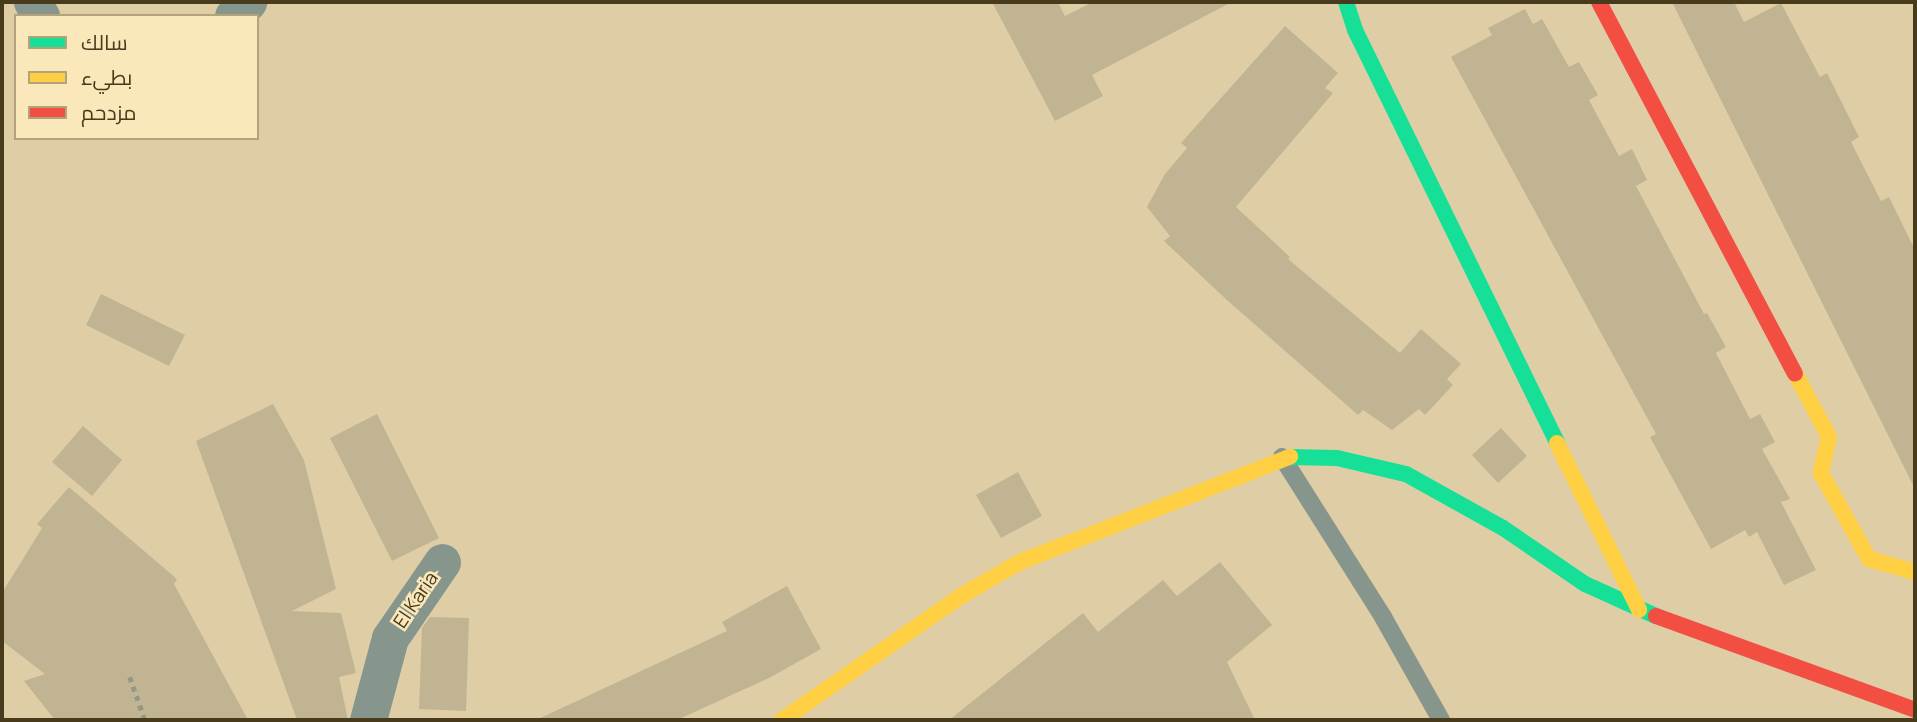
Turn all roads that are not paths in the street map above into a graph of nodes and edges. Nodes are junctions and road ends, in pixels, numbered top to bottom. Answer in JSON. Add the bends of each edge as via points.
{"nodes":[{"id":1,"x":248,"y":2,"type":"edge"},
{"id":2,"x":1346,"y":2,"type":"edge"},
{"id":3,"x":1599,"y":2,"type":"edge"},
{"id":4,"x":235,"y":14,"type":"edge"},
{"id":5,"x":1282,"y":457,"type":"junction"},
{"id":6,"x":1606,"y":541,"type":"junction"},
{"id":7,"x":442,"y":562,"type":"dead end"},
{"id":8,"x":1915,"y":572,"type":"edge"},
{"id":9,"x":1585,"y":584,"type":"junction"},
{"id":10,"x":1639,"y":610,"type":"junction"},
{"id":11,"x":1915,"y":710,"type":"edge"},
{"id":12,"x":368,"y":720,"type":"edge"},
{"id":13,"x":782,"y":720,"type":"edge"},
{"id":14,"x":1441,"y":720,"type":"edge"}],
"edges":[{"from":1,"to":4,"type":"street"},
{"from":2,"to":6,"type":"street","via":[[1355,30]]},
{"from":3,"to":8,"type":"street","via":[[1829,437],[1821,473],[1833,495],[1869,559]]},
{"from":5,"to":9,"type":"street","via":[[1337,458],[1406,474],[1503,528]]},
{"from":5,"to":13,"type":"street","via":[[1020,562],[961,596]]},
{"from":5,"to":14,"type":"lane","via":[[1383,617]]},
{"from":6,"to":9,"type":"street"},
{"from":6,"to":10,"type":"street"},
{"from":7,"to":12,"type":"street","name":"El Karia","via":[[390,638]]},
{"from":9,"to":10,"type":"street"},
{"from":10,"to":11,"type":"street"}]}
